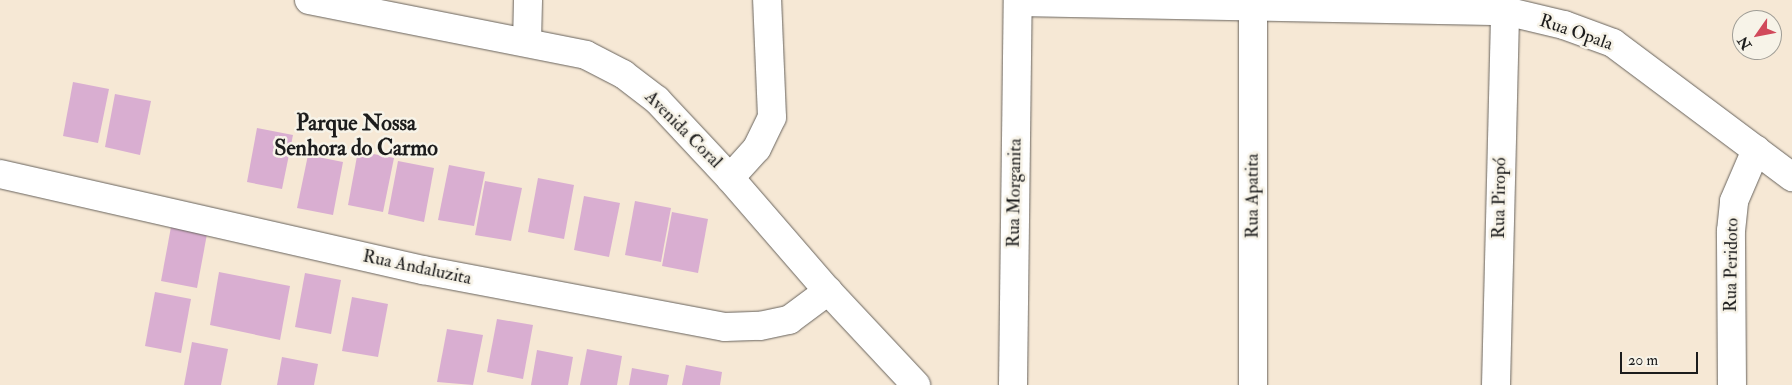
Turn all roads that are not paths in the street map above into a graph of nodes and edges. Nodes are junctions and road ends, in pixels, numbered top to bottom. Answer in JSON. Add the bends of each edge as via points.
{"nodes":[{"id":1,"x":309,"y":0,"type":"edge"},
{"id":2,"x":528,"y":0,"type":"edge"},
{"id":3,"x":767,"y":0,"type":"edge"},
{"id":4,"x":1018,"y":1,"type":"edge"},
{"id":5,"x":1253,"y":8,"type":"junction"},
{"id":6,"x":1505,"y":11,"type":"junction"},
{"id":7,"x":527,"y":42,"type":"junction"},
{"id":8,"x":1756,"y":150,"type":"junction"},
{"id":9,"x":0,"y":174,"type":"edge"},
{"id":10,"x":1792,"y":177,"type":"edge"},
{"id":11,"x":730,"y":178,"type":"junction"},
{"id":12,"x":828,"y":291,"type":"junction"},
{"id":13,"x":916,"y":385,"type":"edge"},
{"id":14,"x":1013,"y":385,"type":"edge"},
{"id":15,"x":1253,"y":385,"type":"edge"},
{"id":16,"x":1496,"y":385,"type":"edge"},
{"id":17,"x":1732,"y":385,"type":"edge"}],
"edges":[{"from":1,"to":7,"type":"street","name":"Avenida Coral"},
{"from":2,"to":7,"type":"street"},
{"from":3,"to":11,"type":"street","via":[[772,117],[758,148]]},
{"from":4,"to":5,"type":"street","name":"Rua Opala"},
{"from":4,"to":14,"type":"street","name":"Rua Morganita"},
{"from":5,"to":6,"type":"street","name":"Rua Opala"},
{"from":5,"to":15,"type":"street","name":"Rua Apatita"},
{"from":6,"to":8,"type":"street","name":"Rua Opala","via":[[1564,25],[1614,43]]},
{"from":6,"to":16,"type":"street","name":"Rua Piropó"},
{"from":7,"to":11,"type":"street","name":"Avenida Coral","via":[[586,55],[623,74],[657,100]]},
{"from":8,"to":10,"type":"street","name":"Rua Opala"},
{"from":8,"to":17,"type":"street","name":"Rua Peridoto","via":[[1734,201],[1731,231]]},
{"from":9,"to":12,"type":"street","name":"Rua Andaluzita","via":[[423,270],[725,327],[760,326],[789,320]]},
{"from":11,"to":12,"type":"street","name":"Avenida Coral"},
{"from":12,"to":13,"type":"street","name":"Avenida Coral"}]}
